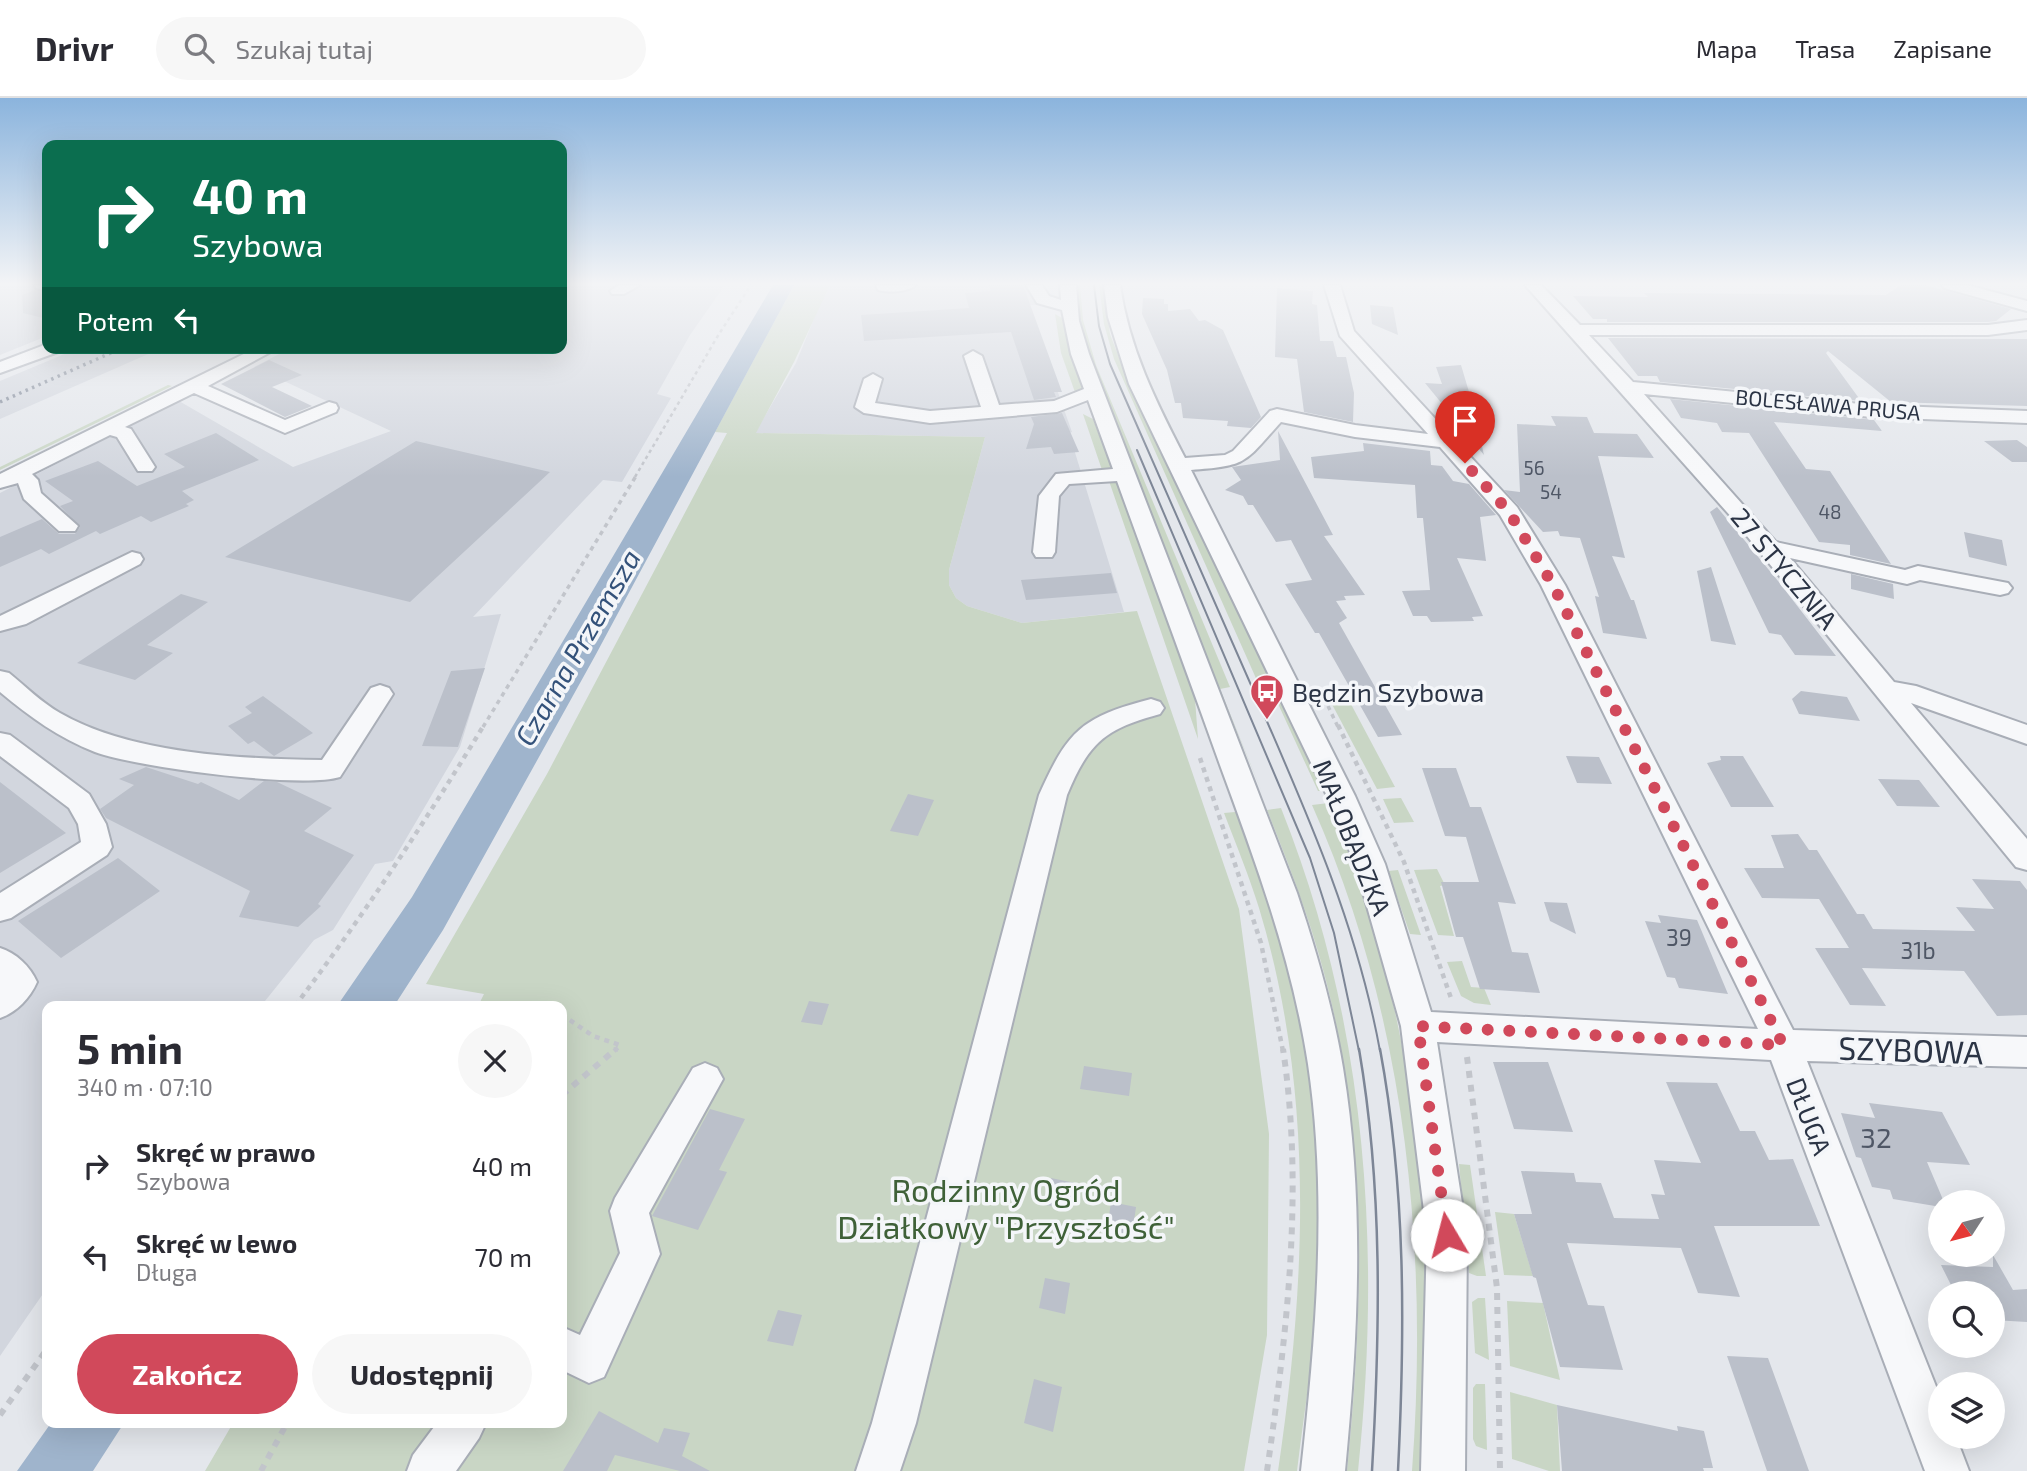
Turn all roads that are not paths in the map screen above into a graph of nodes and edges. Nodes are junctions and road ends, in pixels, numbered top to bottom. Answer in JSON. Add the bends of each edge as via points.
{"nodes":[{"id":1,"x":1079,"y":349,"type":"edge"},
{"id":2,"x":1125,"y":349,"type":"edge"},
{"id":3,"x":1362,"y":349,"type":"edge"},
{"id":4,"x":1593,"y":349,"type":"edge"},
{"id":5,"x":42,"y":352,"type":"edge"},
{"id":6,"x":258,"y":354,"type":"edge"},
{"id":7,"x":973,"y":356,"type":"dead end"},
{"id":8,"x":0,"y":368,"type":"edge"},
{"id":9,"x":873,"y":379,"type":"dead end"},
{"id":10,"x":193,"y":386,"type":"junction"},
{"id":11,"x":1629,"y":387,"type":"junction"},
{"id":12,"x":1093,"y":391,"type":"junction"},
{"id":13,"x":1057,"y":406,"type":"junction"},
{"id":14,"x":329,"y":408,"type":"dead end"},
{"id":15,"x":992,"y":411,"type":"junction"},
{"id":16,"x":2017,"y":416,"type":"edge"},
{"id":17,"x":1103,"y":419,"type":"junction"},
{"id":18,"x":107,"y":428,"type":"junction"},
{"id":19,"x":2027,"y":430,"type":"edge"},
{"id":20,"x":1446,"y":442,"type":"junction"},
{"id":21,"x":1178,"y":465,"type":"junction"},
{"id":22,"x":145,"y":467,"type":"dead end"},
{"id":23,"x":1124,"y":474,"type":"junction"},
{"id":24,"x":9,"y":477,"type":"edge"},
{"id":25,"x":67,"y":526,"type":"dead end"},
{"id":26,"x":1769,"y":547,"type":"junction"},
{"id":27,"x":1044,"y":552,"type":"dead end"},
{"id":28,"x":132,"y":559,"type":"dead end"},
{"id":29,"x":2000,"y":588,"type":"dead end"},
{"id":30,"x":0,"y":624,"type":"edge"},
{"id":31,"x":0,"y":680,"type":"edge"},
{"id":32,"x":1886,"y":689,"type":"junction"},
{"id":33,"x":380,"y":694,"type":"dead end"},
{"id":34,"x":1151,"y":708,"type":"dead end"},
{"id":35,"x":2027,"y":735,"type":"edge"},
{"id":36,"x":0,"y":742,"type":"edge"},
{"id":37,"x":2016,"y":836,"type":"edge"},
{"id":38,"x":2027,"y":859,"type":"edge"},
{"id":39,"x":0,"y":909,"type":"edge"},
{"id":40,"x":0,"y":961,"type":"edge"},
{"id":41,"x":0,"y":1004,"type":"edge"},
{"id":42,"x":1418,"y":1026,"type":"junction"},
{"id":43,"x":1783,"y":1045,"type":"junction"},
{"id":44,"x":2027,"y":1052,"type":"edge"},
{"id":45,"x":705,"y":1079,"type":"dead end"},
{"id":46,"x":567,"y":1351,"type":"edge"},
{"id":47,"x":460,"y":1428,"type":"edge"},
{"id":48,"x":429,"y":1471,"type":"edge"},
{"id":49,"x":878,"y":1471,"type":"edge"},
{"id":50,"x":1322,"y":1471,"type":"edge"},
{"id":51,"x":1443,"y":1471,"type":"edge"},
{"id":52,"x":1947,"y":1471,"type":"edge"}],
"edges":[{"from":1,"to":12,"type":"street"},
{"from":2,"to":21,"type":"street","name":"MAŁOBĄDZKA"},
{"from":3,"to":20,"type":"street","name":"DŁUGA"},
{"from":4,"to":11,"type":"street","name":"27 STYCZNIA"},
{"from":5,"to":8,"type":"street"},
{"from":6,"to":10,"type":"street"},
{"from":7,"to":15,"type":"street"},
{"from":9,"to":15,"type":"street","via":[[864,407],[929,417]]},
{"from":10,"to":14,"type":"street","via":[[285,427]]},
{"from":10,"to":18,"type":"street"},
{"from":11,"to":16,"type":"street","name":"BOLESŁAWA PRUSA","via":[[1871,411]]},
{"from":11,"to":26,"type":"street","name":"27 STYCZNIA"},
{"from":12,"to":13,"type":"street"},
{"from":12,"to":17,"type":"street"},
{"from":13,"to":15,"type":"street"},
{"from":13,"to":17,"type":"street"},
{"from":16,"to":19,"type":"street"},
{"from":17,"to":23,"type":"street"},
{"from":18,"to":22,"type":"street","via":[[124,433]]},
{"from":18,"to":24,"type":"street"},
{"from":20,"to":21,"type":"street","via":[[1354,431],[1277,415],[1253,444],[1228,461]]},
{"from":20,"to":43,"type":"street","name":"DŁUGA","via":[[1509,512],[1531,546]]},
{"from":21,"to":42,"type":"street","name":"MAŁOBĄDZKA","via":[[1343,799],[1370,864]]},
{"from":23,"to":27,"type":"street","via":[[1063,478],[1049,496]]},
{"from":23,"to":50,"type":"street","via":[[1282,893],[1308,977],[1325,1060],[1339,1261]]},
{"from":24,"to":25,"type":"street","via":[[28,480],[31,495]]},
{"from":26,"to":29,"type":"street","via":[[1907,577],[1922,564]]},
{"from":26,"to":32,"type":"street","name":"27 STYCZNIA"},
{"from":28,"to":30,"type":"street","via":[[19,619]]},
{"from":31,"to":33,"type":"street","via":[[49,719],[105,745],[135,753],[270,769],[330,770]]},
{"from":32,"to":35,"type":"street","via":[[1907,692]]},
{"from":32,"to":37,"type":"street","name":"27 STYCZNIA"},
{"from":34,"to":49,"type":"street","via":[[1095,726],[1068,759],[1053,794]]},
{"from":36,"to":39,"type":"street","via":[[79,801],[92,824],[97,847]]},
{"from":37,"to":38,"type":"street","name":"27 STYCZNIA"},
{"from":40,"to":41,"type":"street","via":[[21,982]]},
{"from":42,"to":43,"type":"street","name":"SZYBOWA"},
{"from":42,"to":51,"type":"street","name":"MAŁOBĄDZKA","via":[[1447,1235]]},
{"from":43,"to":44,"type":"street","name":"SZYBOWA"},
{"from":43,"to":52,"type":"street","name":"DŁUGA"},
{"from":45,"to":46,"type":"street","via":[[629,1211],[640,1254],[589,1362]]},
{"from":47,"to":48,"type":"street"}]}
